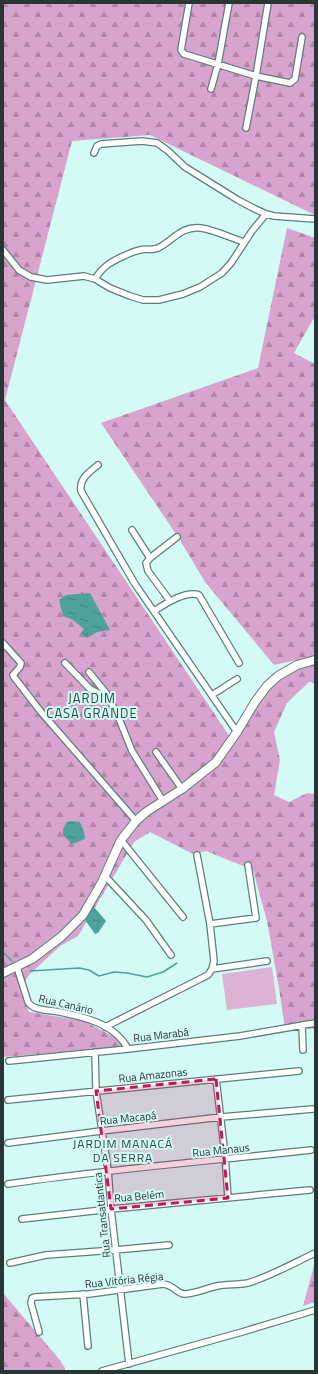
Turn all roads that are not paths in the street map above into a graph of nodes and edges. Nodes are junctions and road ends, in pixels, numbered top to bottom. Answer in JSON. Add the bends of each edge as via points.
{"nodes":[{"id":1,"x":189,"y":3,"type":"edge"},
{"id":2,"x":229,"y":3,"type":"edge"},
{"id":3,"x":268,"y":3,"type":"edge"},
{"id":4,"x":302,"y":37,"type":"dead end"},
{"id":5,"x":218,"y":64,"type":"junction"},
{"id":6,"x":256,"y":76,"type":"junction"},
{"id":7,"x":211,"y":89,"type":"dead end"},
{"id":8,"x":246,"y":128,"type":"dead end"},
{"id":9,"x":94,"y":153,"type":"dead end"},
{"id":10,"x":266,"y":214,"type":"junction"},
{"id":11,"x":315,"y":219,"type":"edge"},
{"id":12,"x":244,"y":242,"type":"junction"},
{"id":13,"x":3,"y":250,"type":"edge"},
{"id":14,"x":95,"y":279,"type":"junction"},
{"id":15,"x":98,"y":465,"type":"dead end"},
{"id":16,"x":132,"y":530,"type":"dead end"},
{"id":17,"x":177,"y":537,"type":"dead end"},
{"id":18,"x":150,"y":558,"type":"junction"},
{"id":19,"x":170,"y":601,"type":"junction"},
{"id":20,"x":154,"y":611,"type":"junction"},
{"id":21,"x":3,"y":643,"type":"edge"},
{"id":22,"x":315,"y":660,"type":"edge"},
{"id":23,"x":65,"y":663,"type":"dead end"},
{"id":24,"x":239,"y":663,"type":"dead end"},
{"id":25,"x":89,"y":672,"type":"dead end"},
{"id":26,"x":237,"y":679,"type":"dead end"},
{"id":27,"x":212,"y":695,"type":"junction"},
{"id":28,"x":108,"y":698,"type":"junction"},
{"id":29,"x":237,"y":732,"type":"junction"},
{"id":30,"x":156,"y":752,"type":"dead end"},
{"id":31,"x":182,"y":789,"type":"junction"},
{"id":32,"x":163,"y":801,"type":"junction"},
{"id":33,"x":136,"y":821,"type":"junction"},
{"id":34,"x":121,"y":840,"type":"junction"},
{"id":35,"x":197,"y":855,"type":"dead end"},
{"id":36,"x":248,"y":865,"type":"dead end"},
{"id":37,"x":105,"y":876,"type":"junction"},
{"id":38,"x":183,"y":917,"type":"dead end"},
{"id":39,"x":210,"y":924,"type":"junction"},
{"id":40,"x":171,"y":955,"type":"dead end"},
{"id":41,"x":267,"y":961,"type":"dead end"},
{"id":42,"x":17,"y":967,"type":"junction"},
{"id":43,"x":212,"y":969,"type":"junction"},
{"id":44,"x":3,"y":973,"type":"edge"},
{"id":45,"x":315,"y":1023,"type":"edge"},
{"id":46,"x":302,"y":1025,"type":"junction"},
{"id":47,"x":105,"y":1027,"type":"junction"},
{"id":48,"x":128,"y":1049,"type":"junction"},
{"id":49,"x":303,"y":1050,"type":"dead end"},
{"id":50,"x":95,"y":1052,"type":"junction"},
{"id":51,"x":9,"y":1061,"type":"dead end"},
{"id":52,"x":299,"y":1071,"type":"dead end"},
{"id":53,"x":216,"y":1079,"type":"junction"},
{"id":54,"x":96,"y":1090,"type":"junction"},
{"id":55,"x":8,"y":1100,"type":"dead end"},
{"id":56,"x":313,"y":1109,"type":"dead end"},
{"id":57,"x":221,"y":1118,"type":"junction"},
{"id":58,"x":101,"y":1130,"type":"junction"},
{"id":59,"x":8,"y":1143,"type":"dead end"},
{"id":60,"x":311,"y":1150,"type":"dead end"},
{"id":61,"x":225,"y":1159,"type":"junction"},
{"id":62,"x":108,"y":1170,"type":"junction"},
{"id":63,"x":8,"y":1184,"type":"dead end"},
{"id":64,"x":310,"y":1190,"type":"dead end"},
{"id":65,"x":228,"y":1198,"type":"junction"},
{"id":66,"x":111,"y":1208,"type":"junction"},
{"id":67,"x":22,"y":1219,"type":"dead end"},
{"id":68,"x":170,"y":1245,"type":"dead end"},
{"id":69,"x":115,"y":1250,"type":"junction"},
{"id":70,"x":315,"y":1253,"type":"edge"},
{"id":71,"x":10,"y":1263,"type":"dead end"},
{"id":72,"x":121,"y":1289,"type":"junction"},
{"id":73,"x":83,"y":1294,"type":"junction"},
{"id":74,"x":315,"y":1310,"type":"edge"},
{"id":75,"x":40,"y":1332,"type":"dead end"},
{"id":76,"x":88,"y":1346,"type":"dead end"},
{"id":77,"x":129,"y":1364,"type":"junction"},
{"id":78,"x":102,"y":1371,"type":"edge"}],
"edges":[{"from":1,"to":5,"type":"street","via":[[182,50],[184,54]]},
{"from":2,"to":5,"type":"street"},
{"from":3,"to":6,"type":"street"},
{"from":4,"to":6,"type":"street","via":[[295,79],[290,83]]},
{"from":5,"to":6,"type":"street"},
{"from":5,"to":7,"type":"street"},
{"from":6,"to":8,"type":"street"},
{"from":9,"to":10,"type":"street","via":[[101,144],[142,141],[157,143],[201,178]]},
{"from":10,"to":11,"type":"street"},
{"from":10,"to":12,"type":"street"},
{"from":12,"to":14,"type":"street","via":[[200,228],[191,229],[179,233],[159,248],[151,251],[141,249],[112,260]]},
{"from":12,"to":14,"type":"street","via":[[222,273],[184,294],[160,300],[143,300],[130,296]]},
{"from":13,"to":14,"type":"street","via":[[19,270],[31,277],[48,280],[84,276]]},
{"from":15,"to":20,"type":"street","via":[[83,479],[82,492],[135,584]]},
{"from":16,"to":18,"type":"street"},
{"from":17,"to":18,"type":"street"},
{"from":18,"to":19,"type":"street","via":[[146,563],[148,571]]},
{"from":19,"to":20,"type":"street"},
{"from":19,"to":24,"type":"street","via":[[200,595]]},
{"from":20,"to":27,"type":"street"},
{"from":21,"to":33,"type":"street","via":[[21,663],[14,677],[41,712]]},
{"from":22,"to":29,"type":"main road","via":[[297,664],[267,686]]},
{"from":23,"to":28,"type":"street","via":[[90,689]]},
{"from":25,"to":28,"type":"street"},
{"from":26,"to":27,"type":"street"},
{"from":27,"to":29,"type":"street"},
{"from":28,"to":32,"type":"street","via":[[132,751]]},
{"from":29,"to":31,"type":"main road","via":[[216,762]]},
{"from":30,"to":31,"type":"street"},
{"from":31,"to":32,"type":"main road"},
{"from":32,"to":33,"type":"main road"},
{"from":33,"to":34,"type":"main road"},
{"from":34,"to":37,"type":"main road"},
{"from":34,"to":38,"type":"street"},
{"from":35,"to":39,"type":"street"},
{"from":36,"to":39,"type":"street","via":[[256,918]]},
{"from":37,"to":40,"type":"street","via":[[146,920]]},
{"from":37,"to":42,"type":"main road","via":[[83,915],[49,947]]},
{"from":39,"to":43,"type":"street","via":[[214,961]]},
{"from":41,"to":43,"type":"street"},
{"from":42,"to":44,"type":"main road"},
{"from":42,"to":47,"type":"street","name":"Rua Canário","via":[[28,1002],[32,1006],[90,1019]]},
{"from":43,"to":47,"type":"street","via":[[208,975]]},
{"from":45,"to":46,"type":"street","name":"Rua Marabá"},
{"from":46,"to":48,"type":"street","name":"Rua Marabá","via":[[240,1036]]},
{"from":46,"to":49,"type":"street"},
{"from":47,"to":48,"type":"street","name":"Rua Canário","via":[[121,1039]]},
{"from":48,"to":50,"type":"street","name":"Rua Marabá"},
{"from":50,"to":51,"type":"street","name":"Rua Marabá"},
{"from":50,"to":54,"type":"street","name":"Rua Transatlantica"},
{"from":52,"to":53,"type":"street","name":"Rua Amazonas"},
{"from":53,"to":54,"type":"street","name":"Rua Amazonas"},
{"from":53,"to":57,"type":"street"},
{"from":54,"to":55,"type":"street","name":"Rua Amazonas"},
{"from":54,"to":58,"type":"street","name":"Rua Transatlantica"},
{"from":56,"to":57,"type":"street","name":"Rua Macapá"},
{"from":57,"to":58,"type":"street","name":"Rua Macapá"},
{"from":57,"to":61,"type":"street"},
{"from":58,"to":59,"type":"street","name":"Rua Macapá"},
{"from":58,"to":62,"type":"street","name":"Rua Transatlantica"},
{"from":60,"to":61,"type":"street","name":"Rua Manaus"},
{"from":61,"to":62,"type":"street","name":"Rua Manaus"},
{"from":61,"to":65,"type":"street"},
{"from":62,"to":63,"type":"street","name":"Rua Manaus"},
{"from":62,"to":66,"type":"street","name":"Rua Transatlantica"},
{"from":64,"to":65,"type":"street","name":"Rua Belém"},
{"from":65,"to":66,"type":"street","name":"Rua Belém"},
{"from":66,"to":67,"type":"street","name":"Rua Belém"},
{"from":66,"to":69,"type":"street","name":"Rua Transatlantica"},
{"from":68,"to":69,"type":"street"},
{"from":69,"to":71,"type":"street","via":[[46,1255]]},
{"from":69,"to":72,"type":"street","name":"Rua Transatlantica"},
{"from":70,"to":72,"type":"street","name":"Rua Vitória Régia","via":[[240,1284],[217,1286],[183,1294],[168,1284]]},
{"from":72,"to":73,"type":"street","name":"Rua Vitória Régia"},
{"from":72,"to":77,"type":"street","name":"Rua Transatlantica"},
{"from":73,"to":75,"type":"street","name":"Rua Vitória Régia","via":[[32,1298],[31,1303]]},
{"from":73,"to":76,"type":"street"},
{"from":74,"to":77,"type":"street"},
{"from":77,"to":78,"type":"street"}]}
